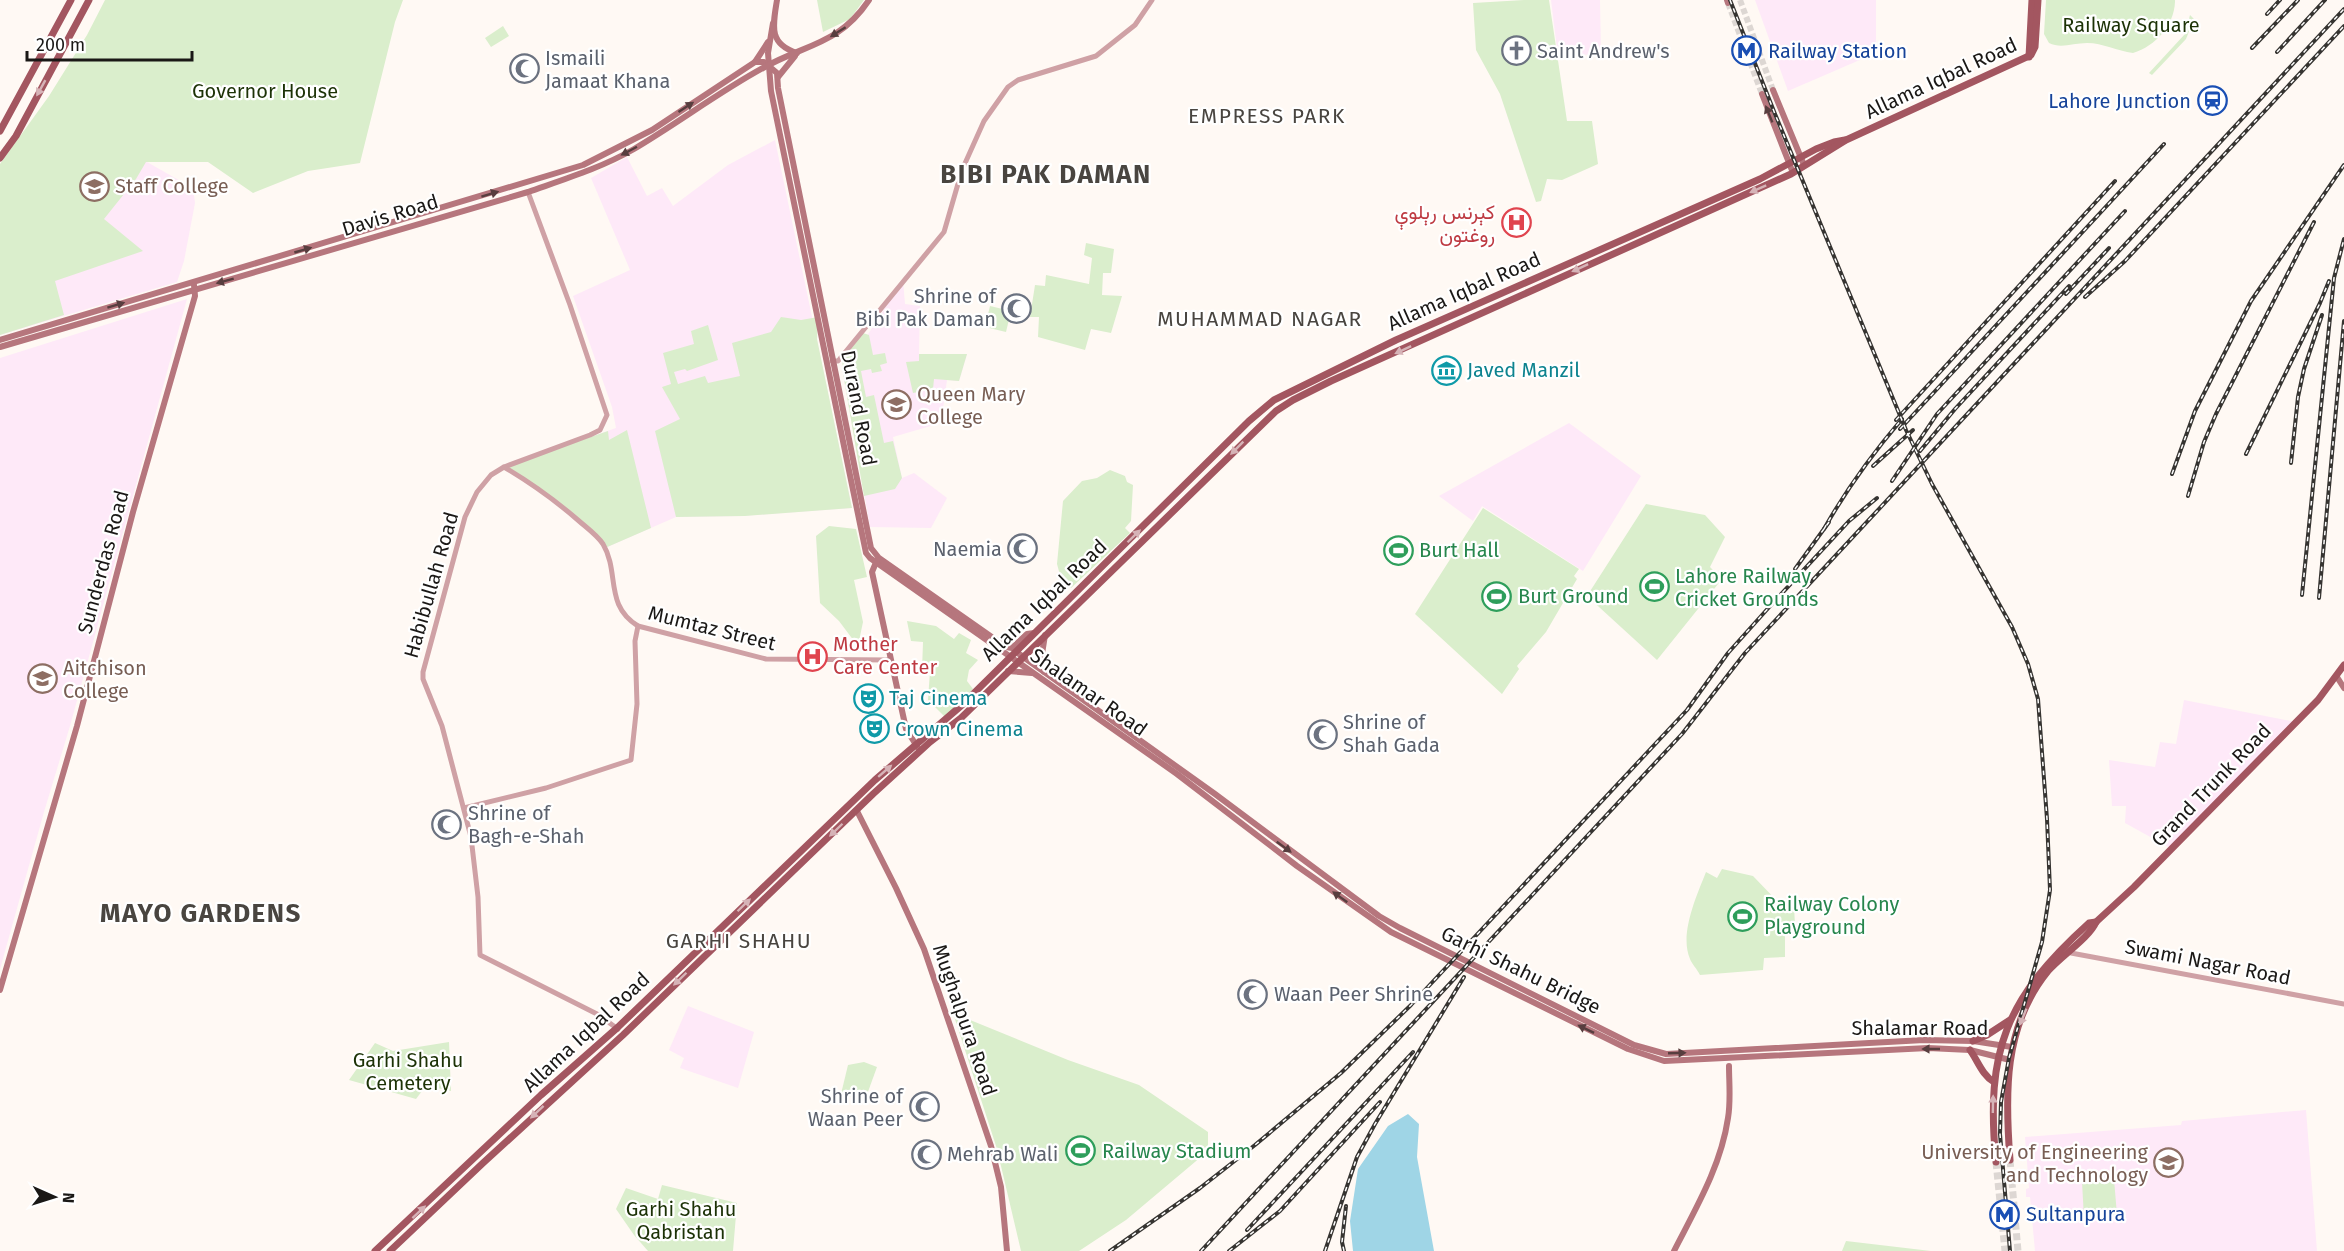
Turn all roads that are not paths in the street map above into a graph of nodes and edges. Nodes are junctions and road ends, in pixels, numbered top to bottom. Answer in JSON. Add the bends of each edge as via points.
{"nodes":[{"id":1,"x":71,"y":0,"type":"edge"},
{"id":2,"x":89,"y":0,"type":"edge"},
{"id":3,"x":777,"y":0,"type":"edge"},
{"id":4,"x":869,"y":0,"type":"edge"},
{"id":5,"x":1152,"y":0,"type":"edge"},
{"id":6,"x":2032,"y":0,"type":"edge"},
{"id":7,"x":2038,"y":0,"type":"edge"},
{"id":8,"x":773,"y":23,"type":"junction"},
{"id":9,"x":769,"y":41,"type":"junction"},
{"id":10,"x":798,"y":53,"type":"junction"},
{"id":11,"x":2029,"y":57,"type":"junction"},
{"id":12,"x":755,"y":62,"type":"junction"},
{"id":13,"x":768,"y":65,"type":"junction"},
{"id":14,"x":778,"y":77,"type":"junction"},
{"id":15,"x":1773,"y":90,"type":"tunnel mouth"},
{"id":16,"x":1762,"y":94,"type":"tunnel mouth"},
{"id":17,"x":0,"y":132,"type":"edge"},
{"id":18,"x":1846,"y":140,"type":"junction"},
{"id":19,"x":1800,"y":156,"type":"junction"},
{"id":20,"x":0,"y":158,"type":"edge"},
{"id":21,"x":1789,"y":164,"type":"junction"},
{"id":22,"x":1804,"y":165,"type":"junction"},
{"id":23,"x":1793,"y":172,"type":"junction"},
{"id":24,"x":528,"y":192,"type":"junction"},
{"id":25,"x":193,"y":282,"type":"junction"},
{"id":26,"x":195,"y":290,"type":"junction"},
{"id":27,"x":0,"y":340,"type":"edge"},
{"id":28,"x":0,"y":347,"type":"edge"},
{"id":29,"x":832,"y":361,"type":"junction"},
{"id":30,"x":504,"y":467,"type":"junction"},
{"id":31,"x":866,"y":553,"type":"joint"},
{"id":32,"x":877,"y":560,"type":"junction"},
{"id":33,"x":1080,"y":587,"type":"junction"},
{"id":34,"x":1088,"y":594,"type":"junction"},
{"id":35,"x":638,"y":626,"type":"junction"},
{"id":36,"x":1034,"y":633,"type":"junction"},
{"id":37,"x":1045,"y":635,"type":"junction"},
{"id":38,"x":1012,"y":654,"type":"junction"},
{"id":39,"x":890,"y":660,"type":"junction"},
{"id":40,"x":1020,"y":660,"type":"junction"},
{"id":41,"x":2344,"y":665,"type":"edge"},
{"id":42,"x":1008,"y":671,"type":"junction"},
{"id":43,"x":1044,"y":672,"type":"junction"},
{"id":44,"x":1033,"y":673,"type":"junction"},
{"id":45,"x":2337,"y":676,"type":"junction"},
{"id":46,"x":2344,"y":688,"type":"edge"},
{"id":47,"x":918,"y":748,"type":"junction"},
{"id":48,"x":464,"y":808,"type":"junction"},
{"id":49,"x":856,"y":811,"type":"junction"},
{"id":50,"x":1235,"y":815,"type":"junction"},
{"id":51,"x":765,"y":885,"type":"junction"},
{"id":52,"x":772,"y":892,"type":"junction"},
{"id":53,"x":2096,"y":922,"type":"junction"},
{"id":54,"x":2068,"y":950,"type":"junction"},
{"id":55,"x":0,"y":990,"type":"edge"},
{"id":56,"x":2344,"y":1004,"type":"edge"},
{"id":57,"x":2011,"y":1019,"type":"junction"},
{"id":58,"x":617,"y":1028,"type":"junction"},
{"id":59,"x":623,"y":1035,"type":"junction"},
{"id":60,"x":1973,"y":1041,"type":"junction"},
{"id":61,"x":1826,"y":1045,"type":"joint"},
{"id":62,"x":2000,"y":1045,"type":"junction"},
{"id":63,"x":2012,"y":1047,"type":"junction"},
{"id":64,"x":1970,"y":1050,"type":"junction"},
{"id":65,"x":1827,"y":1053,"type":"joint"},
{"id":66,"x":1998,"y":1057,"type":"junction"},
{"id":67,"x":2010,"y":1060,"type":"junction"},
{"id":68,"x":1729,"y":1066,"type":"dead end"},
{"id":69,"x":1994,"y":1082,"type":"junction"},
{"id":70,"x":2010,"y":1160,"type":"tunnel mouth"},
{"id":71,"x":1996,"y":1162,"type":"tunnel mouth"},
{"id":72,"x":375,"y":1251,"type":"edge"},
{"id":73,"x":390,"y":1251,"type":"edge"},
{"id":74,"x":1007,"y":1251,"type":"edge"},
{"id":75,"x":1674,"y":1251,"type":"edge"}],
"edges":[{"from":1,"to":17,"type":"main road"},
{"from":2,"to":20,"type":"main road","one_way":true,"via":[[16,136]]},
{"from":3,"to":8,"type":"main road","name":"Durand Road"},
{"from":4,"to":10,"type":"main road","name":"Davis Road","one_way":true,"via":[[848,26]]},
{"from":5,"to":29,"type":"street","via":[[1136,26],[1096,56],[1018,80],[1008,87],[984,121],[962,170],[944,232],[838,361]]},
{"from":6,"to":11,"type":"main road"},
{"from":7,"to":11,"type":"main road","name":"Allama Iqbal Road","via":[[2036,47]]},
{"from":8,"to":9,"type":"main road","name":"Durand Road"},
{"from":8,"to":10,"type":"main road","via":[[780,44]]},
{"from":9,"to":12,"type":"main road","name":"Davis Road"},
{"from":9,"to":13,"type":"main road","name":"Durand Road"},
{"from":10,"to":13,"type":"main road","name":"Davis Road"},
{"from":10,"to":14,"type":"main road"},
{"from":11,"to":18,"type":"main road","name":"Allama Iqbal Road"},
{"from":12,"to":13,"type":"main road"},
{"from":25,"to":12,"type":"main road","name":"Davis Road","one_way":true,"via":[[583,165],[652,130]]},
{"from":13,"to":14,"type":"main road","name":"Durand Road"},
{"from":13,"to":24,"type":"main road","name":"Davis Road","one_way":true,"via":[[633,149],[586,172]]},
{"from":13,"to":31,"type":"main road","name":"Durand Road"},
{"from":14,"to":29,"type":"main road","name":"Durand Road"},
{"from":15,"to":19,"type":"main road"},
{"from":21,"to":16,"type":"main road","one_way":true},
{"from":18,"to":19,"type":"main road","name":"Allama Iqbal Road"},
{"from":18,"to":22,"type":"main road","name":"Allama Iqbal Road"},
{"from":19,"to":21,"type":"main road","name":"Allama Iqbal Road"},
{"from":19,"to":22,"type":"main road"},
{"from":21,"to":23,"type":"main road"},
{"from":33,"to":21,"type":"main road","name":"Allama Iqbal Road","one_way":true,"via":[[1274,400],[1396,339]]},
{"from":22,"to":23,"type":"main road","name":"Allama Iqbal Road"},
{"from":23,"to":34,"type":"main road","name":"Allama Iqbal Road","one_way":true,"via":[[1293,400],[1267,418]]},
{"from":24,"to":26,"type":"main road","name":"Davis Road","one_way":true},
{"from":24,"to":30,"type":"street","name":"Habibullah Road","via":[[607,415],[600,430]]},
{"from":25,"to":26,"type":"main road","name":"Sunderdas Road"},
{"from":27,"to":25,"type":"main road","name":"Davis Road","one_way":true},
{"from":26,"to":28,"type":"main road","name":"Davis Road"},
{"from":26,"to":55,"type":"main road","name":"Sunderdas Road"},
{"from":29,"to":32,"type":"main road","name":"Durand Road","via":[[871,548]]},
{"from":30,"to":35,"type":"street","name":"Mumtaz Street","via":[[540,488],[601,541],[608,554],[616,601],[622,613]]},
{"from":30,"to":48,"type":"street","name":"Habibullah Road","via":[[477,492],[465,517],[423,672]]},
{"from":31,"to":32,"type":"main road","name":"Shalamar Road"},
{"from":32,"to":36,"type":"main road","via":[[1009,648]]},
{"from":32,"to":38,"type":"main road","name":"Shalamar Road"},
{"from":32,"to":39,"type":"main road","name":"Durand Road","via":[[872,573]]},
{"from":33,"to":34,"type":"main road"},
{"from":33,"to":36,"type":"main road","name":"Allama Iqbal Road"},
{"from":34,"to":37,"type":"main road","name":"Allama Iqbal Road"},
{"from":35,"to":39,"type":"street","name":"Mumtaz Street","via":[[771,660]]},
{"from":35,"to":48,"type":"street","via":[[637,704],[631,760],[546,788]]},
{"from":36,"to":38,"type":"main road","name":"Allama Iqbal Road"},
{"from":37,"to":40,"type":"main road","name":"Allama Iqbal Road"},
{"from":37,"to":43,"type":"main road"},
{"from":38,"to":40,"type":"main road","name":"Shalamar Road"},
{"from":38,"to":47,"type":"main road","name":"Allama Iqbal Road"},
{"from":39,"to":47,"type":"main road","name":"Durand Road","via":[[906,729]]},
{"from":40,"to":42,"type":"main road","name":"Allama Iqbal Road"},
{"from":40,"to":43,"type":"main road","name":"Shalamar Road"},
{"from":40,"to":44,"type":"main road","name":"Shalamar Road"},
{"from":41,"to":45,"type":"main road","name":"Grand Trunk Road"},
{"from":42,"to":44,"type":"main road"},
{"from":42,"to":47,"type":"main road","name":"Allama Iqbal Road","via":[[961,718]]},
{"from":43,"to":50,"type":"main road","name":"Shalamar Road"},
{"from":44,"to":50,"type":"main road","name":"Shalamar Road"},
{"from":45,"to":46,"type":"main road"},
{"from":45,"to":53,"type":"main road","name":"Grand Trunk Road","via":[[2152,870]]},
{"from":47,"to":49,"type":"main road","name":"Allama Iqbal Road"},
{"from":51,"to":47,"type":"main road","name":"Allama Iqbal Road","one_way":true,"via":[[875,780]]},
{"from":48,"to":58,"type":"street","name":"Habibullah Road","via":[[478,897],[480,955]]},
{"from":49,"to":52,"type":"main road","name":"Allama Iqbal Road","one_way":true},
{"from":49,"to":74,"type":"main road","name":"Mughalpura Road","via":[[924,949],[991,1146]]},
{"from":50,"to":61,"type":"main road","name":"Garhi Shahu Bridge","one_way":true,"via":[[1379,916],[1634,1044],[1666,1053]]},
{"from":65,"to":50,"type":"main road","name":"Garhi Shahu Bridge","one_way":true,"via":[[1664,1061],[1628,1049],[1391,932],[1297,866]]},
{"from":51,"to":52,"type":"main road"},
{"from":58,"to":51,"type":"main road","name":"Allama Iqbal Road","one_way":true},
{"from":52,"to":59,"type":"main road","name":"Allama Iqbal Road","one_way":true},
{"from":53,"to":54,"type":"main road","name":"Grand Trunk Road"},
{"from":53,"to":57,"type":"main road","name":"Grand Trunk Road","via":[[2089,923],[2058,951]]},
{"from":54,"to":56,"type":"street","name":"Swami Nagar Road"},
{"from":54,"to":63,"type":"main road","name":"Grand Trunk Road","one_way":true,"via":[[2035,991]]},
{"from":57,"to":60,"type":"main road"},
{"from":57,"to":62,"type":"main road","name":"Grand Trunk Road"},
{"from":58,"to":59,"type":"street"},
{"from":72,"to":58,"type":"main road","name":"Allama Iqbal Road","one_way":true},
{"from":59,"to":73,"type":"main road","name":"Allama Iqbal Road","one_way":true},
{"from":60,"to":61,"type":"main road","name":"Shalamar Road"},
{"from":60,"to":62,"type":"main road","name":"Shalamar Road"},
{"from":62,"to":63,"type":"main road","name":"Shalamar Road"},
{"from":62,"to":66,"type":"main road","name":"Grand Trunk Road"},
{"from":63,"to":67,"type":"main road","name":"Grand Trunk Road"},
{"from":64,"to":65,"type":"main road","name":"Shalamar Road","one_way":true},
{"from":64,"to":66,"type":"main road","name":"Shalamar Road"},
{"from":64,"to":69,"type":"main road","via":[[1985,1077]]},
{"from":66,"to":67,"type":"main road","name":"Shalamar Road"},
{"from":66,"to":69,"type":"main road","name":"Grand Trunk Road"},
{"from":67,"to":70,"type":"main road","name":"Grand Trunk Road","via":[[2006,1098]]},
{"from":68,"to":75,"type":"main road","via":[[1729,1117],[1721,1150],[1709,1183]]},
{"from":71,"to":69,"type":"main road","name":"Grand Trunk Road","one_way":true}]}
